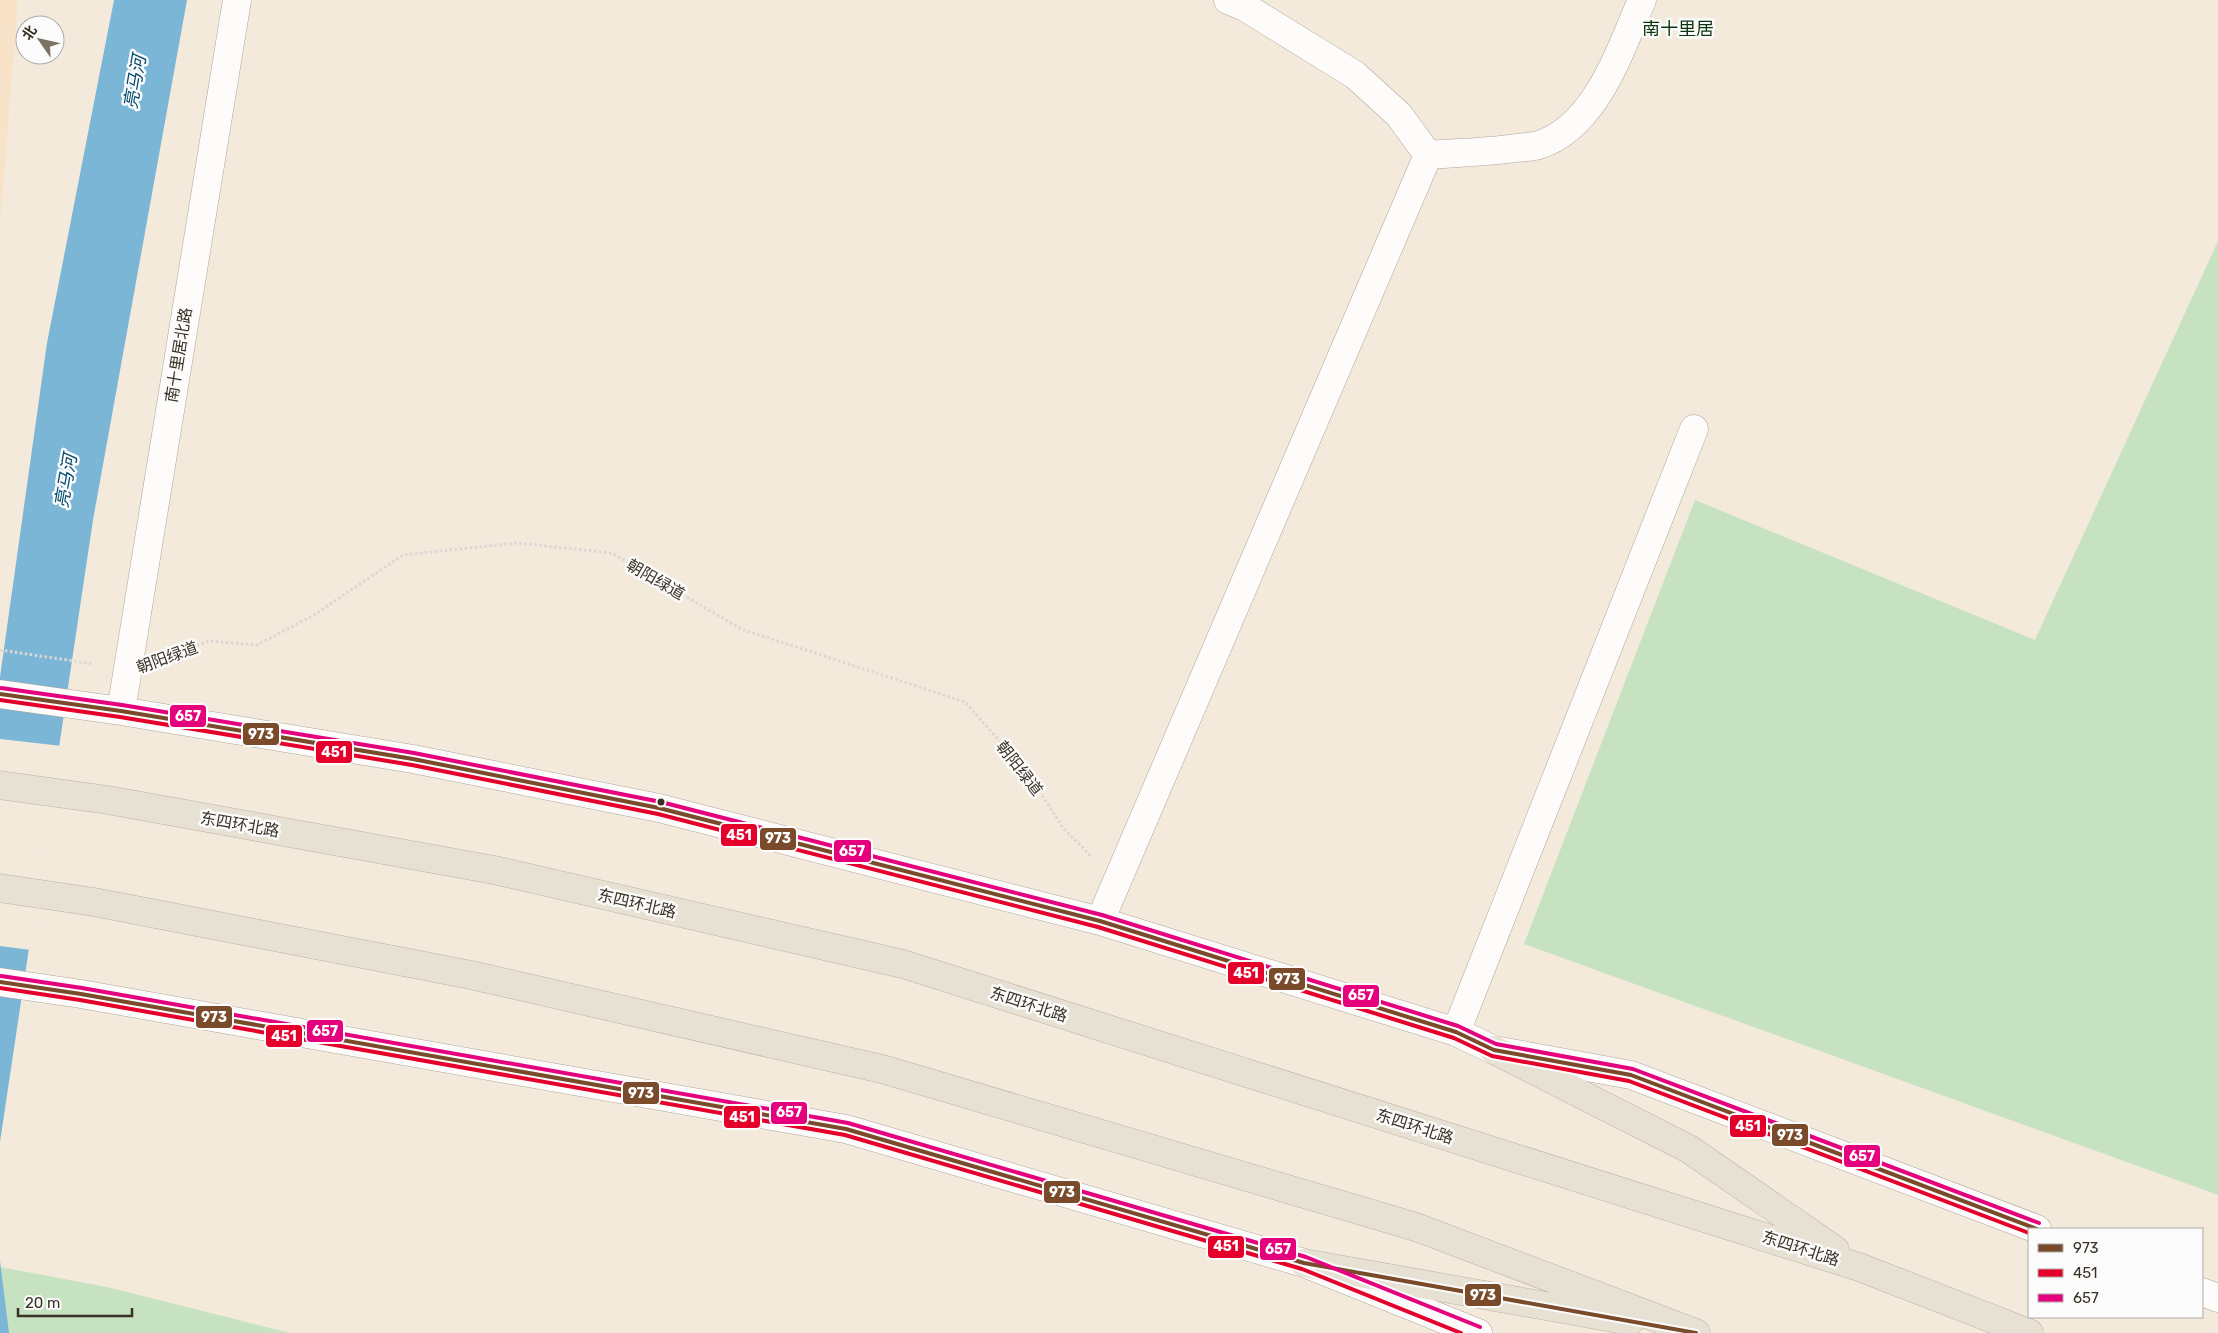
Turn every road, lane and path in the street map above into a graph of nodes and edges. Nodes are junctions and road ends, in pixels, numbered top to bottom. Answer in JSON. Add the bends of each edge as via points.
{"nodes":[{"id":1,"x":237,"y":0,"type":"edge"},
{"id":2,"x":1228,"y":0,"type":"edge"},
{"id":3,"x":1642,"y":0,"type":"edge"},
{"id":4,"x":1428,"y":155,"type":"junction"},
{"id":5,"x":1694,"y":429,"type":"dead end"},
{"id":6,"x":0,"y":650,"type":"edge"},
{"id":7,"x":97,"y":665,"type":"dead end"},
{"id":8,"x":126,"y":672,"type":"junction"},
{"id":9,"x":0,"y":694,"type":"edge"},
{"id":10,"x":112,"y":710,"type":"junction"},
{"id":11,"x":0,"y":786,"type":"edge"},
{"id":12,"x":1117,"y":880,"type":"junction"},
{"id":13,"x":0,"y":888,"type":"edge"},
{"id":14,"x":1100,"y":921,"type":"junction"},
{"id":15,"x":0,"y":982,"type":"edge"},
{"id":16,"x":1456,"y":1032,"type":"junction"},
{"id":17,"x":1494,"y":1050,"type":"junction"},
{"id":18,"x":2034,"y":1228,"type":"edge"},
{"id":19,"x":1304,"y":1264,"type":"junction"},
{"id":20,"x":1859,"y":1267,"type":"junction"},
{"id":21,"x":2203,"y":1292,"type":"edge"},
{"id":22,"x":2218,"y":1298,"type":"edge"},
{"id":23,"x":1478,"y":1333,"type":"edge"},
{"id":24,"x":1695,"y":1333,"type":"edge"},
{"id":25,"x":2029,"y":1333,"type":"edge"}],
"edges":[{"from":1,"to":8,"type":"street","name":"南十里居北路"},
{"from":2,"to":4,"type":"street","via":[[1245,7],[1355,75],[1399,115]]},
{"from":3,"to":4,"type":"street","via":[[1609,74],[1588,108],[1568,130],[1539,145]]},
{"from":4,"to":12,"type":"street"},
{"from":5,"to":16,"type":"street"},
{"from":6,"to":7,"type":"path"},
{"from":8,"to":10,"type":"street","name":"南十里居北路"},
{"from":8,"to":12,"type":"path","name":"朝阳绿道","via":[[209,642],[257,645],[314,615],[403,555],[517,544],[612,553],[741,629],[965,702],[1028,773],[1063,828]]},
{"from":9,"to":10,"type":"street"},
{"from":10,"to":14,"type":"street","via":[[413,759],[659,808]]},
{"from":11,"to":20,"type":"highway","name":"东四环北路","via":[[108,800],[494,870],[903,964]]},
{"from":12,"to":14,"type":"street"},
{"from":13,"to":24,"type":"highway","via":[[94,902],[471,975],[882,1069],[1416,1226]]},
{"from":14,"to":16,"type":"street"},
{"from":15,"to":19,"type":"street","via":[[846,1128]]},
{"from":16,"to":17,"type":"street"},
{"from":17,"to":18,"type":"street","via":[[1631,1075]]},
{"from":17,"to":20,"type":"highway","via":[[1689,1149]]},
{"from":19,"to":23,"type":"street"},
{"from":19,"to":24,"type":"highway"},
{"from":20,"to":25,"type":"highway","name":"东四环北路"},
{"from":21,"to":22,"type":"street"}]}
